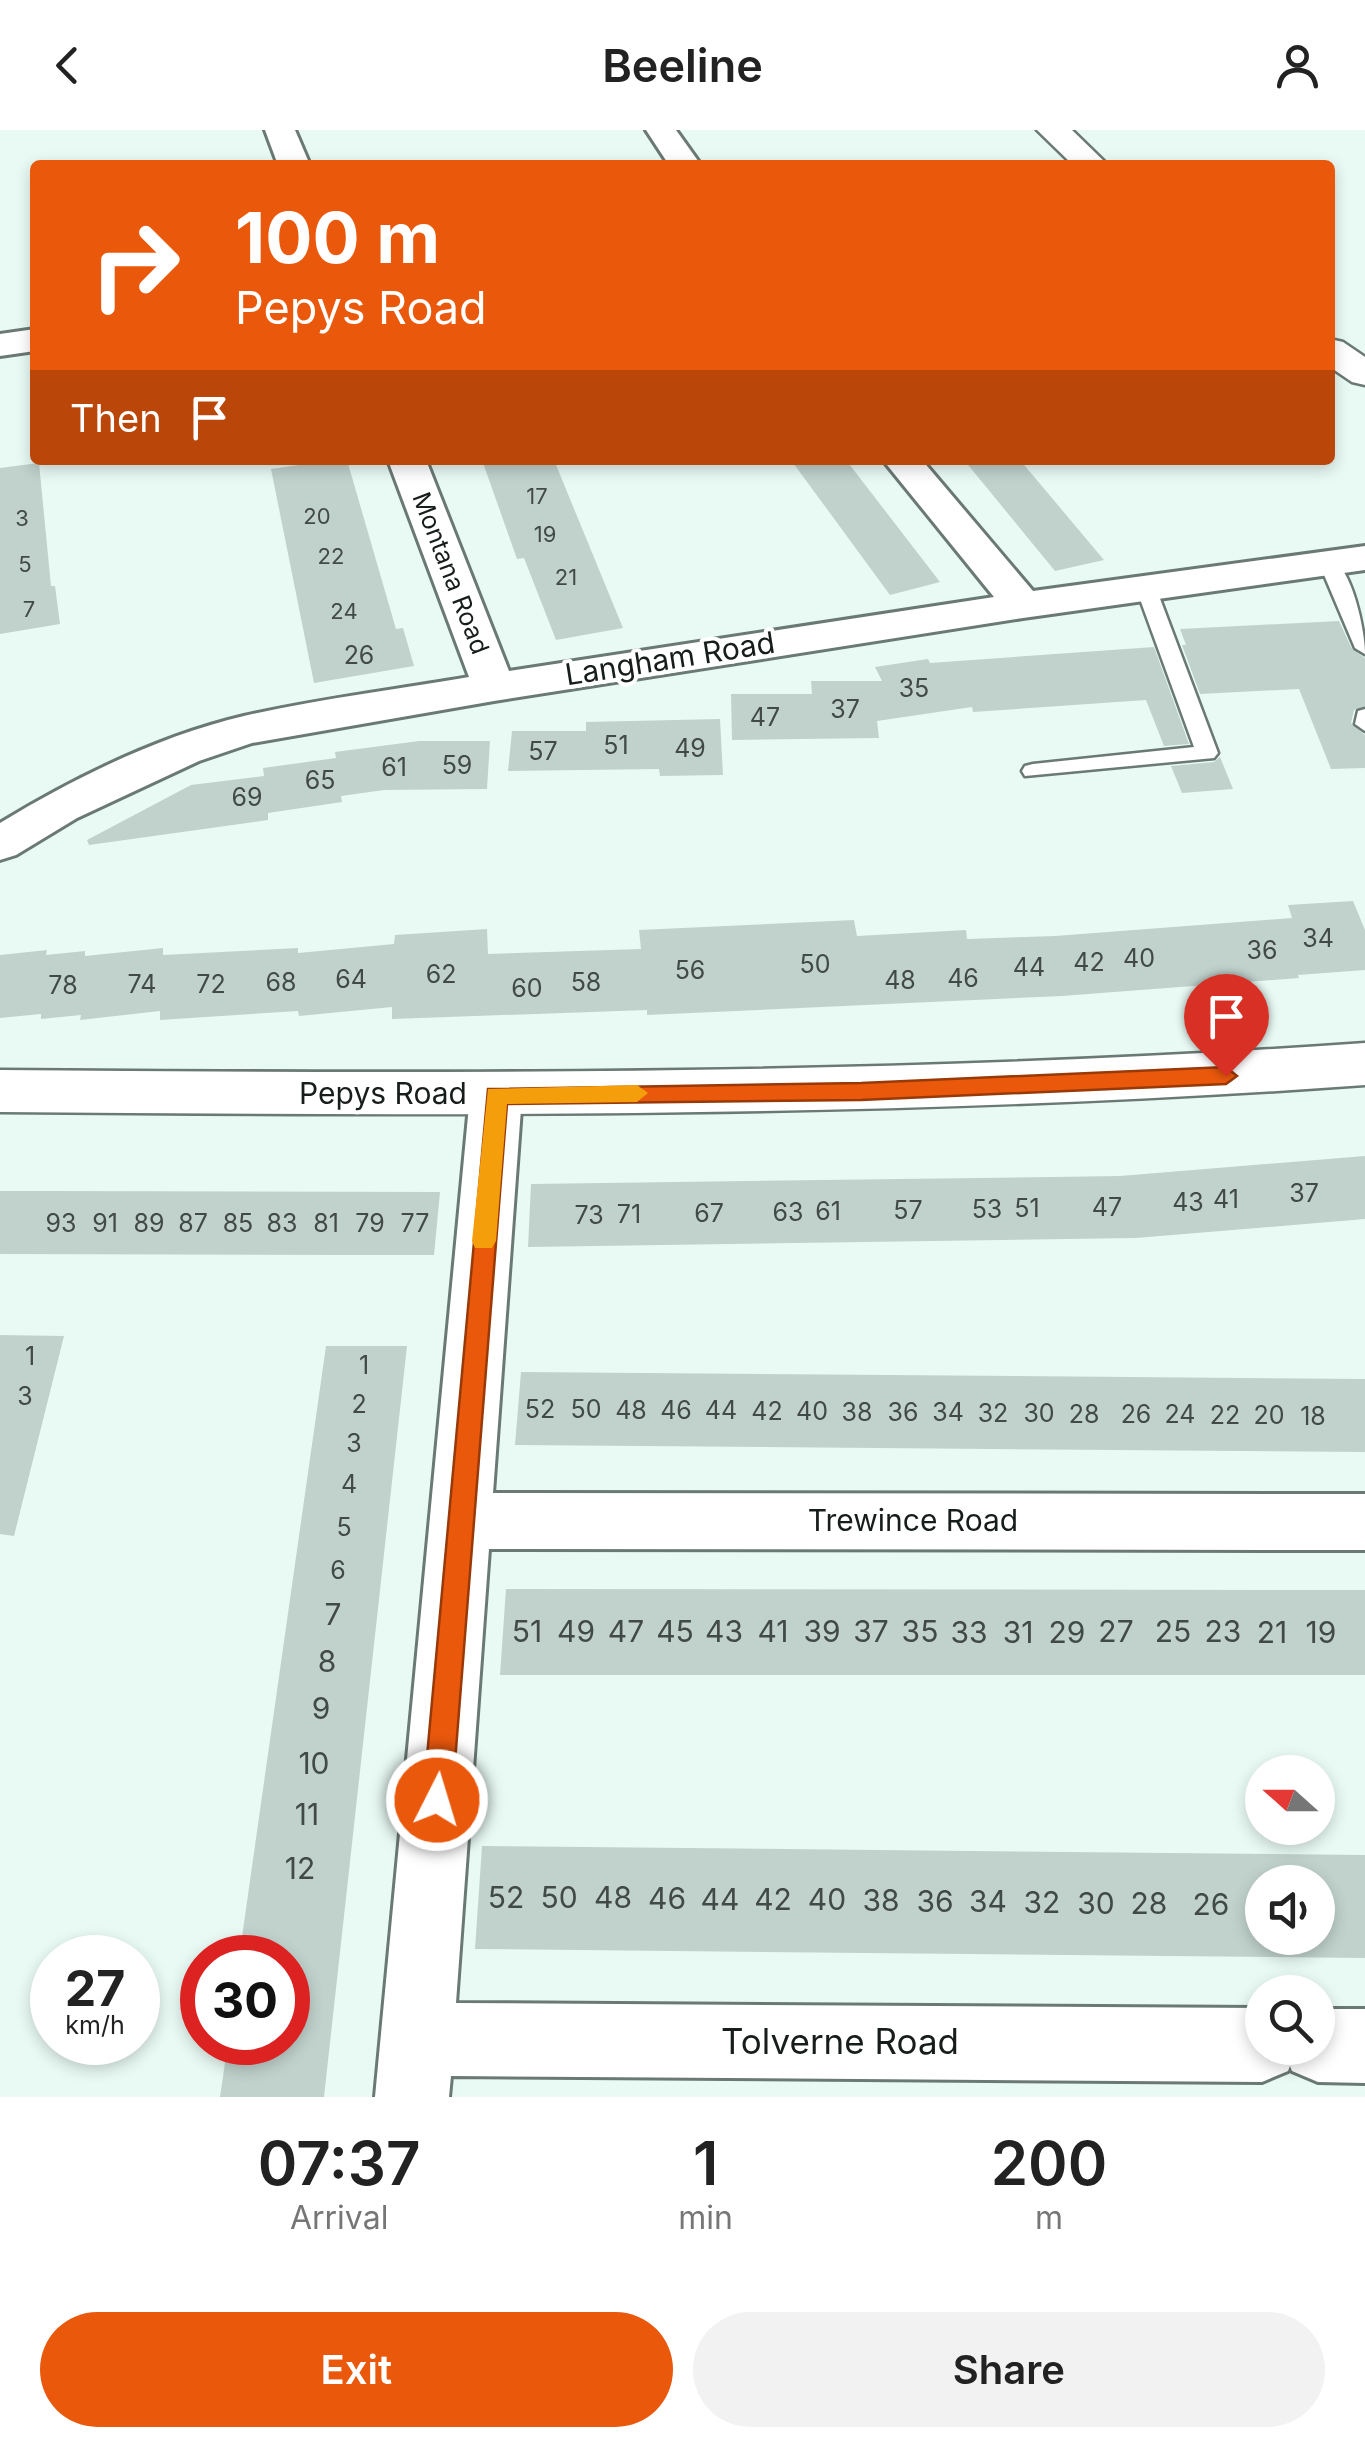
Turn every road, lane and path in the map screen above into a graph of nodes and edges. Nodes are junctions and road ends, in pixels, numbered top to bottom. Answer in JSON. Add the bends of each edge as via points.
{"nodes":[{"id":1,"x":280,"y":130,"type":"edge"},
{"id":2,"x":661,"y":130,"type":"edge"},
{"id":3,"x":1053,"y":130,"type":"edge"},
{"id":4,"x":292,"y":160,"type":"edge"},
{"id":5,"x":681,"y":160,"type":"edge"},
{"id":6,"x":1086,"y":160,"type":"edge"},
{"id":7,"x":30,"y":341,"type":"edge"},
{"id":8,"x":0,"y":345,"type":"edge"},
{"id":9,"x":1335,"y":353,"type":"edge"},
{"id":10,"x":1365,"y":374,"type":"edge"},
{"id":11,"x":410,"y":465,"type":"edge"},
{"id":12,"x":906,"y":465,"type":"edge"},
{"id":13,"x":1347,"y":561,"type":"edge"},
{"id":14,"x":1146,"y":588,"type":"junction"},
{"id":15,"x":1023,"y":605,"type":"junction"},
{"id":16,"x":1365,"y":648,"type":"edge"},
{"id":17,"x":494,"y":686,"type":"junction"},
{"id":18,"x":1365,"y":716,"type":"edge"},
{"id":19,"x":1365,"y":724,"type":"edge"},
{"id":20,"x":1033,"y":771,"type":"dead end"},
{"id":21,"x":0,"y":844,"type":"edge"},
{"id":22,"x":1365,"y":1064,"type":"edge"},
{"id":23,"x":0,"y":1091,"type":"edge"},
{"id":24,"x":496,"y":1095,"type":"junction"},
{"id":25,"x":460,"y":1521,"type":"junction"},
{"id":26,"x":1365,"y":1522,"type":"edge"},
{"id":27,"x":1245,"y":2045,"type":"edge"},
{"id":28,"x":1335,"y":2046,"type":"edge"},
{"id":29,"x":1365,"y":2046,"type":"edge"},
{"id":30,"x":414,"y":2068,"type":"edge"}],
"edges":[{"from":1,"to":4,"type":"street"},
{"from":2,"to":5,"type":"street"},
{"from":3,"to":6,"type":"street"},
{"from":7,"to":8,"type":"street"},
{"from":9,"to":10,"type":"street"},
{"from":11,"to":17,"type":"street","name":"Montana Road"},
{"from":12,"to":15,"type":"street"},
{"from":13,"to":14,"type":"street","name":"Langham Road"},
{"from":13,"to":16,"type":"lane"},
{"from":14,"to":15,"type":"street","name":"Langham Road"},
{"from":14,"to":20,"type":"lane","via":[[1207,752]]},
{"from":15,"to":17,"type":"street","name":"Langham Road"},
{"from":17,"to":21,"type":"street","name":"Langham Road","via":[[230,735],[61,807]]},
{"from":18,"to":19,"type":"lane"},
{"from":22,"to":24,"type":"street","name":"Pepys Road","via":[[861,1092]]},
{"from":23,"to":24,"type":"street","name":"Pepys Road"},
{"from":24,"to":25,"type":"street"},
{"from":25,"to":26,"type":"street","name":"Trewince Road"},
{"from":25,"to":30,"type":"street"},
{"from":27,"to":30,"type":"street","name":"Tolverne Road"},
{"from":28,"to":29,"type":"street"}]}
